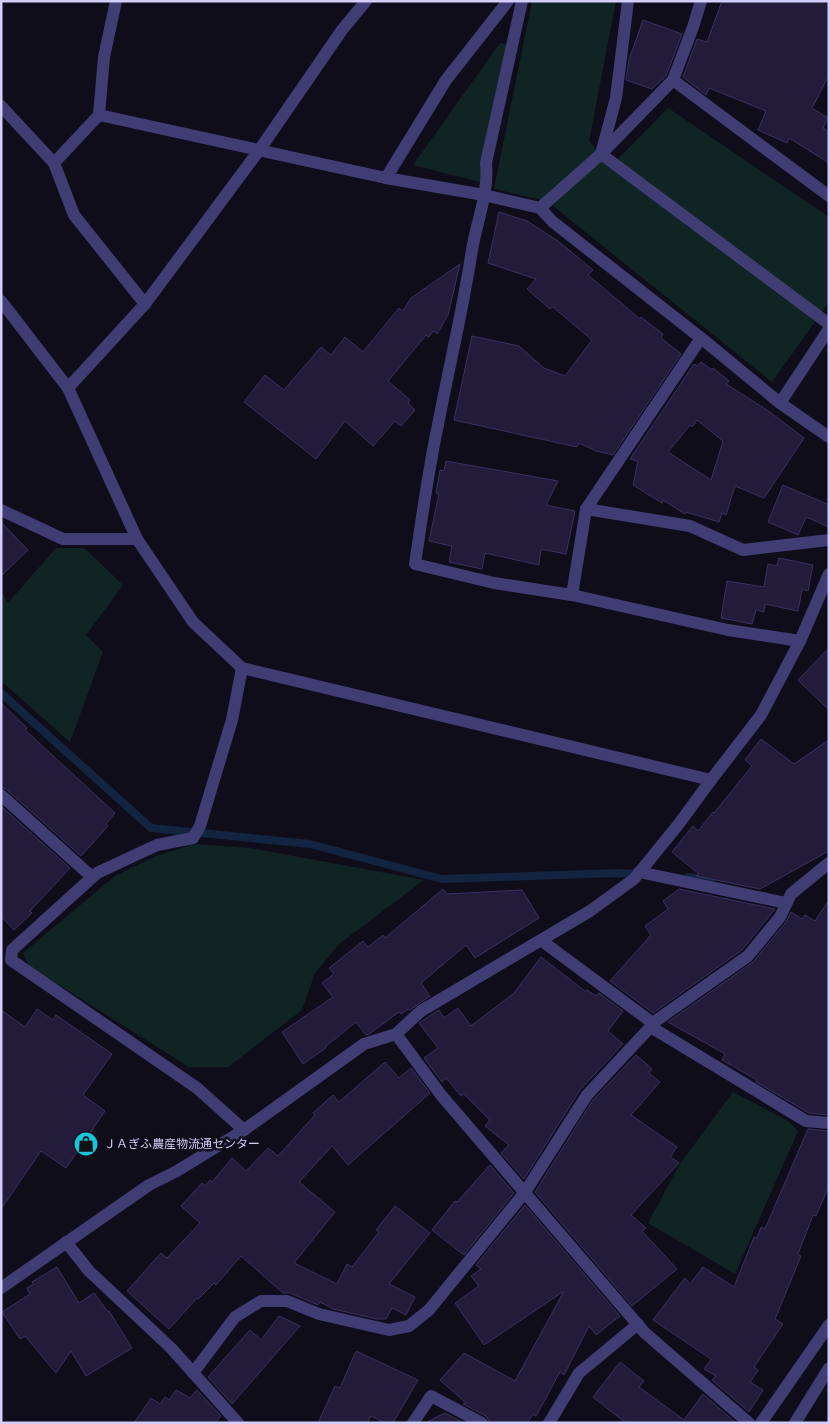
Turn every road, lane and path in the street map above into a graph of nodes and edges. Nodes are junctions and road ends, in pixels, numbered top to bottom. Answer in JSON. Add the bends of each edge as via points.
{"nodes":[{"id":1,"x":116,"y":1,"type":"edge"},
{"id":2,"x":366,"y":1,"type":"edge"},
{"id":3,"x":508,"y":1,"type":"edge"},
{"id":4,"x":522,"y":1,"type":"edge"},
{"id":5,"x":628,"y":1,"type":"edge"},
{"id":6,"x":701,"y":1,"type":"edge"},
{"id":7,"x":673,"y":80,"type":"junction"},
{"id":8,"x":1,"y":106,"type":"edge"},
{"id":9,"x":99,"y":116,"type":"junction"},
{"id":10,"x":260,"y":149,"type":"junction"},
{"id":11,"x":601,"y":154,"type":"junction"},
{"id":12,"x":54,"y":163,"type":"junction"},
{"id":13,"x":386,"y":178,"type":"junction"},
{"id":14,"x":484,"y":195,"type":"junction"},
{"id":15,"x":829,"y":196,"type":"edge"},
{"id":16,"x":540,"y":208,"type":"junction"},
{"id":17,"x":1,"y":301,"type":"edge"},
{"id":18,"x":145,"y":304,"type":"junction"},
{"id":19,"x":829,"y":324,"type":"edge"},
{"id":20,"x":829,"y":330,"type":"edge"},
{"id":21,"x":701,"y":338,"type":"junction"},
{"id":22,"x":68,"y":388,"type":"junction"},
{"id":23,"x":780,"y":403,"type":"junction"},
{"id":24,"x":829,"y":437,"type":"edge"},
{"id":25,"x":586,"y":509,"type":"junction"},
{"id":26,"x":1,"y":510,"type":"edge"},
{"id":27,"x":137,"y":539,"type":"junction"},
{"id":28,"x":829,"y":540,"type":"edge"},
{"id":29,"x":829,"y":574,"type":"edge"},
{"id":30,"x":572,"y":595,"type":"junction"},
{"id":31,"x":800,"y":641,"type":"junction"},
{"id":32,"x":242,"y":668,"type":"junction"},
{"id":33,"x":711,"y":780,"type":"junction"},
{"id":34,"x":1,"y":795,"type":"edge"},
{"id":35,"x":829,"y":863,"type":"edge"},
{"id":36,"x":639,"y":872,"type":"junction"},
{"id":37,"x":92,"y":877,"type":"junction"},
{"id":38,"x":786,"y":903,"type":"junction"},
{"id":39,"x":542,"y":941,"type":"junction"},
{"id":40,"x":652,"y":1025,"type":"junction"},
{"id":41,"x":396,"y":1034,"type":"junction"},
{"id":42,"x":829,"y":1123,"type":"edge"},
{"id":43,"x":244,"y":1130,"type":"junction"},
{"id":44,"x":525,"y":1192,"type":"junction"},
{"id":45,"x":66,"y":1242,"type":"junction"},
{"id":46,"x":1,"y":1288,"type":"edge"},
{"id":47,"x":638,"y":1324,"type":"junction"},
{"id":48,"x":829,"y":1325,"type":"edge"},
{"id":49,"x":829,"y":1368,"type":"edge"},
{"id":50,"x":193,"y":1373,"type":"junction"},
{"id":51,"x":238,"y":1423,"type":"edge"},
{"id":52,"x":413,"y":1423,"type":"edge"},
{"id":53,"x":482,"y":1423,"type":"edge"},
{"id":54,"x":548,"y":1423,"type":"edge"},
{"id":55,"x":749,"y":1423,"type":"edge"},
{"id":56,"x":761,"y":1423,"type":"edge"},
{"id":57,"x":795,"y":1423,"type":"edge"}],
"edges":[{"from":1,"to":9,"type":"street","via":[[104,57]]},
{"from":2,"to":10,"type":"street","via":[[342,30]]},
{"from":3,"to":13,"type":"street","via":[[446,80]]},
{"from":4,"to":14,"type":"street","via":[[486,164]]},
{"from":5,"to":11,"type":"street","via":[[616,98]]},
{"from":6,"to":7,"type":"street"},
{"from":7,"to":11,"type":"street"},
{"from":7,"to":15,"type":"street"},
{"from":8,"to":12,"type":"street"},
{"from":9,"to":10,"type":"street"},
{"from":9,"to":12,"type":"street"},
{"from":10,"to":13,"type":"street"},
{"from":10,"to":18,"type":"street"},
{"from":11,"to":16,"type":"street"},
{"from":11,"to":19,"type":"street"},
{"from":12,"to":18,"type":"street","via":[[74,215]]},
{"from":13,"to":14,"type":"street"},
{"from":14,"to":16,"type":"street"},
{"from":14,"to":30,"type":"street","via":[[437,426],[415,564],[494,583]]},
{"from":16,"to":21,"type":"street","via":[[552,222]]},
{"from":17,"to":22,"type":"street"},
{"from":18,"to":22,"type":"street"},
{"from":20,"to":23,"type":"street"},
{"from":21,"to":23,"type":"street"},
{"from":21,"to":25,"type":"street"},
{"from":22,"to":27,"type":"street"},
{"from":23,"to":24,"type":"street"},
{"from":25,"to":28,"type":"street","via":[[690,526],[743,550]]},
{"from":25,"to":30,"type":"street"},
{"from":26,"to":27,"type":"street","via":[[63,539]]},
{"from":27,"to":32,"type":"street","via":[[193,622]]},
{"from":29,"to":31,"type":"street"},
{"from":30,"to":31,"type":"street","via":[[719,628]]},
{"from":31,"to":33,"type":"street","via":[[761,716]]},
{"from":32,"to":33,"type":"street"},
{"from":32,"to":37,"type":"street","via":[[232,720],[200,826],[193,838],[157,845]]},
{"from":33,"to":36,"type":"street"},
{"from":34,"to":37,"type":"street"},
{"from":35,"to":38,"type":"street","via":[[791,894]]},
{"from":36,"to":38,"type":"street"},
{"from":36,"to":39,"type":"street","via":[[590,911]]},
{"from":37,"to":43,"type":"street","via":[[12,950],[11,960],[197,1088]]},
{"from":38,"to":40,"type":"street","via":[[780,917],[748,956]]},
{"from":39,"to":40,"type":"street","via":[[650,1020]]},
{"from":39,"to":41,"type":"street","via":[[421,1010]]},
{"from":40,"to":42,"type":"street","via":[[806,1121]]},
{"from":40,"to":44,"type":"street","via":[[587,1095]]},
{"from":41,"to":43,"type":"street","via":[[364,1044]]},
{"from":41,"to":44,"type":"street","via":[[441,1094]]},
{"from":43,"to":45,"type":"street","via":[[149,1186]]},
{"from":44,"to":47,"type":"street"},
{"from":44,"to":50,"type":"street","via":[[429,1310],[408,1326],[389,1330],[319,1314],[287,1301],[261,1301],[235,1317]]},
{"from":45,"to":46,"type":"street"},
{"from":45,"to":50,"type":"street","via":[[89,1271]]},
{"from":47,"to":54,"type":"street","via":[[579,1373]]},
{"from":47,"to":55,"type":"street"},
{"from":48,"to":56,"type":"street"},
{"from":49,"to":57,"type":"street"},
{"from":50,"to":51,"type":"street"},
{"from":52,"to":53,"type":"street","via":[[431,1396]]}]}
